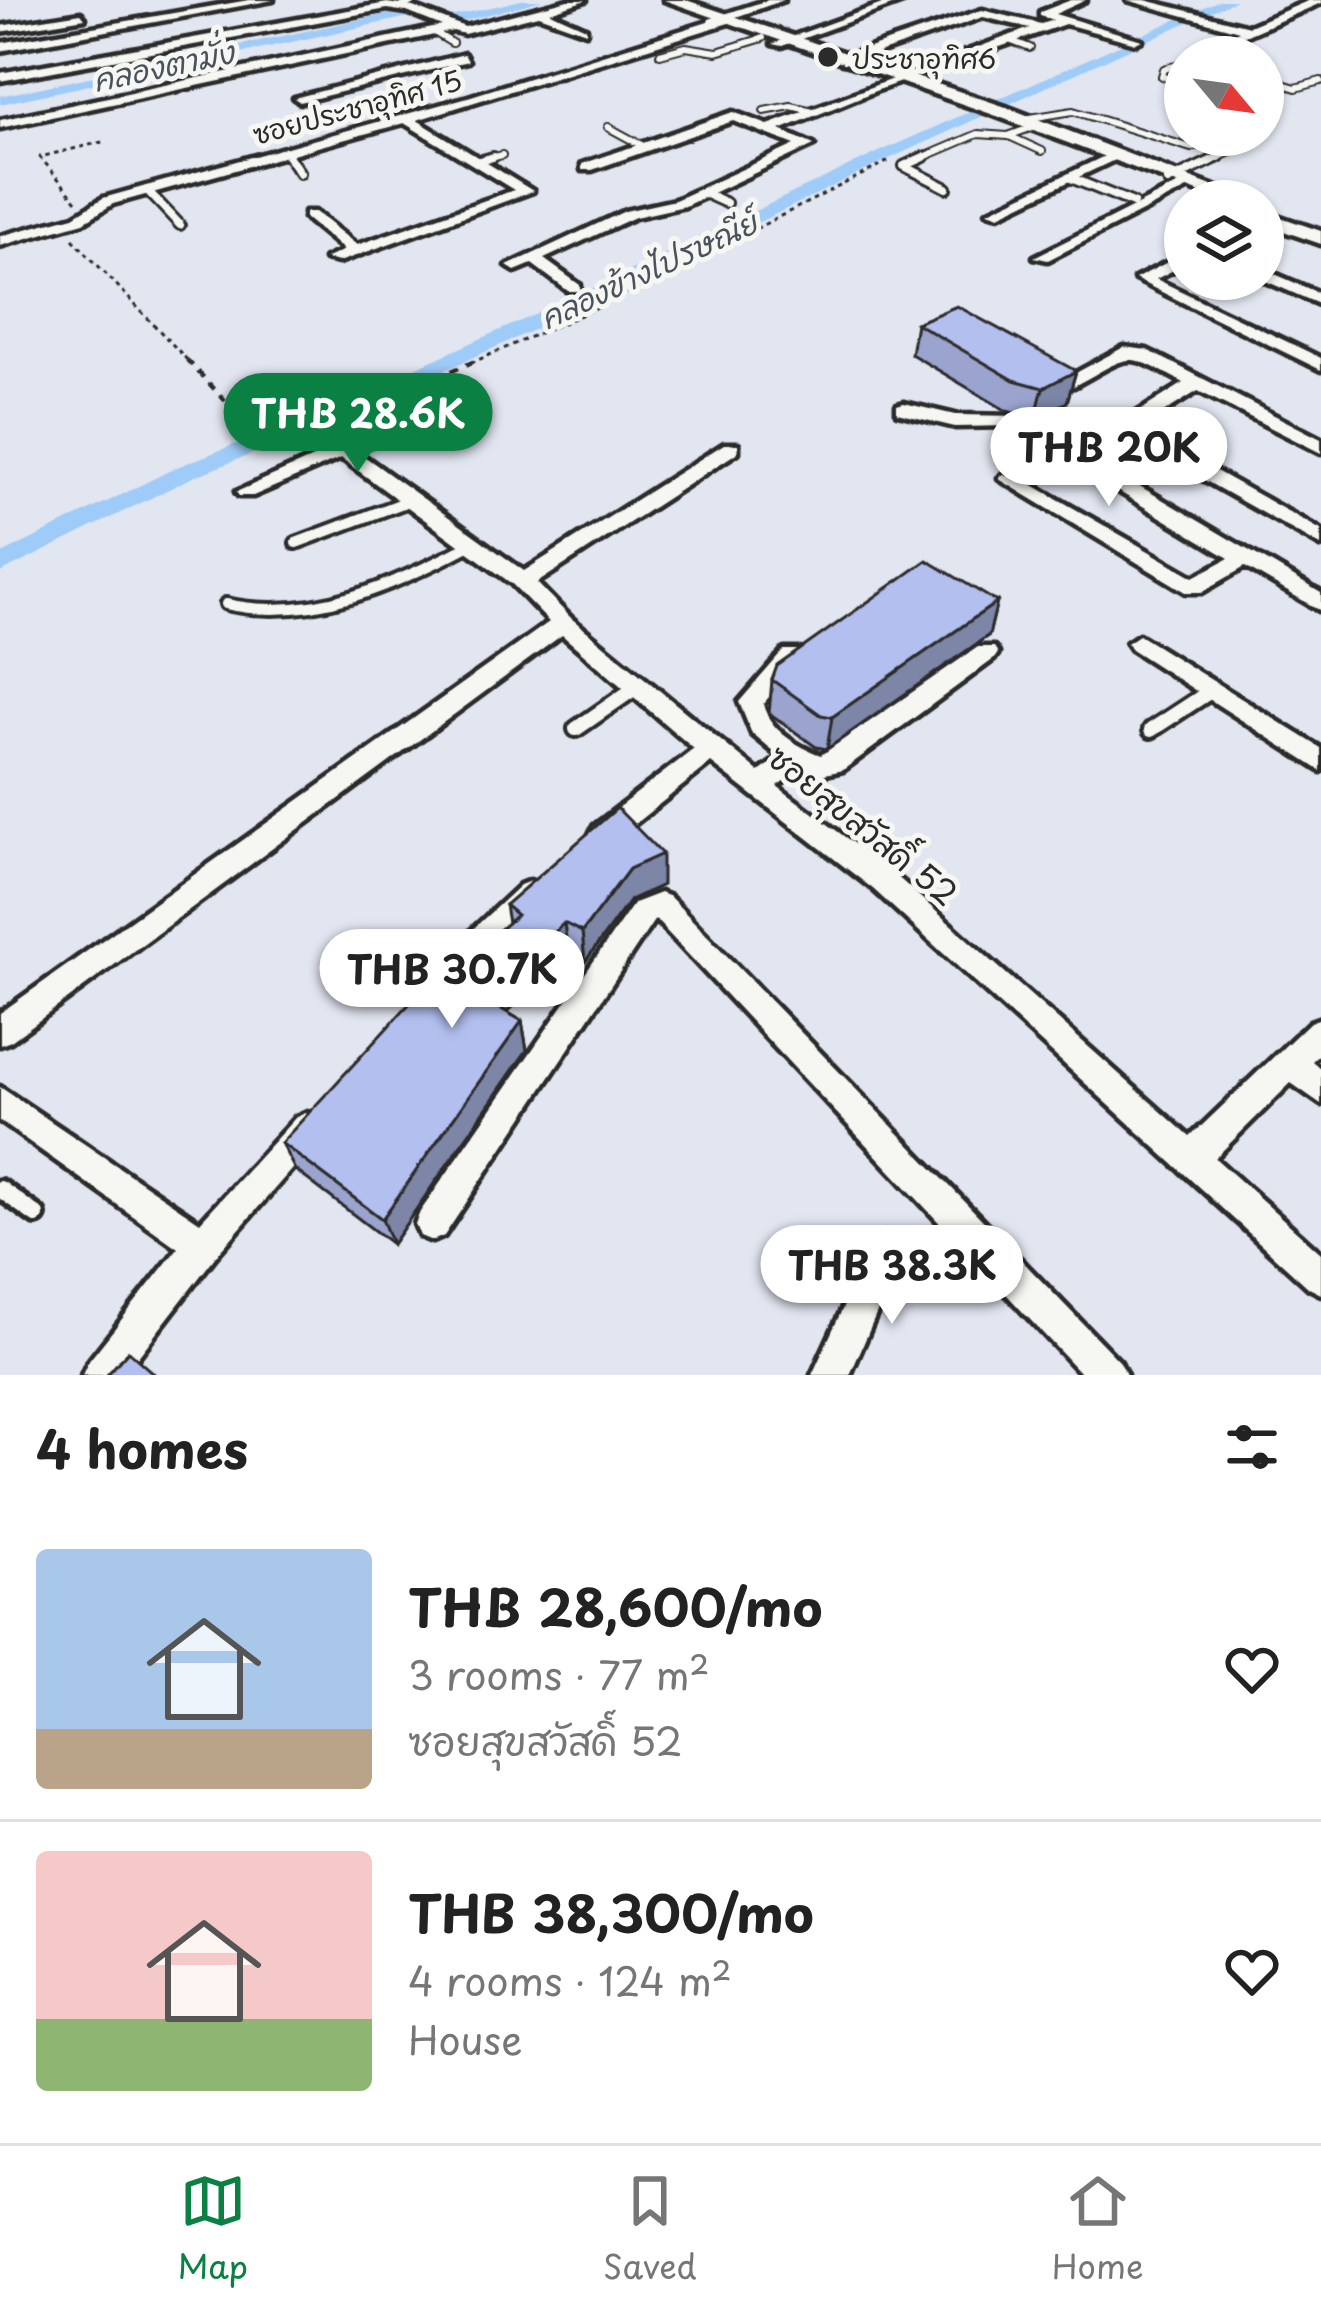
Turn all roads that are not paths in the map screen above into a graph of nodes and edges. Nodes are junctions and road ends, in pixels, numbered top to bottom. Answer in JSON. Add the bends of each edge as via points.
{"nodes":[{"id":1,"x":178,"y":0,"type":"edge"},
{"id":2,"x":268,"y":0,"type":"edge"},
{"id":3,"x":340,"y":0,"type":"edge"},
{"id":4,"x":581,"y":0,"type":"edge"},
{"id":5,"x":652,"y":0,"type":"edge"},
{"id":6,"x":671,"y":0,"type":"edge"},
{"id":7,"x":779,"y":0,"type":"edge"},
{"id":8,"x":900,"y":0,"type":"edge"},
{"id":9,"x":996,"y":0,"type":"edge"},
{"id":10,"x":1081,"y":0,"type":"edge"},
{"id":11,"x":1132,"y":0,"type":"edge"},
{"id":12,"x":1204,"y":0,"type":"edge"},
{"id":13,"x":1319,"y":0,"type":"edge"},
{"id":14,"x":411,"y":7,"type":"edge"},
{"id":15,"x":1158,"y":7,"type":"junction"},
{"id":16,"x":357,"y":11,"type":"junction"},
{"id":17,"x":539,"y":11,"type":"junction"},
{"id":18,"x":1182,"y":11,"type":"junction"},
{"id":19,"x":92,"y":14,"type":"dead end"},
{"id":20,"x":184,"y":15,"type":"junction"},
{"id":21,"x":720,"y":20,"type":"junction"},
{"id":22,"x":1043,"y":21,"type":"junction"},
{"id":23,"x":108,"y":28,"type":"junction"},
{"id":24,"x":0,"y":29,"type":"edge"},
{"id":25,"x":582,"y":30,"type":"dead end"},
{"id":26,"x":1102,"y":30,"type":"junction"},
{"id":27,"x":1250,"y":30,"type":"junction"},
{"id":28,"x":451,"y":36,"type":"junction"},
{"id":29,"x":1236,"y":36,"type":"edge"},
{"id":30,"x":208,"y":39,"type":"junction"},
{"id":31,"x":1009,"y":40,"type":"junction"},
{"id":32,"x":1136,"y":40,"type":"dead end"},
{"id":33,"x":776,"y":41,"type":"junction"},
{"id":34,"x":0,"y":47,"type":"edge"},
{"id":35,"x":1030,"y":48,"type":"dead end"},
{"id":36,"x":133,"y":53,"type":"junction"},
{"id":37,"x":660,"y":54,"type":"dead end"},
{"id":38,"x":0,"y":56,"type":"edge"},
{"id":39,"x":464,"y":58,"type":"dead end"},
{"id":40,"x":846,"y":60,"type":"junction"},
{"id":41,"x":410,"y":72,"type":"junction"},
{"id":42,"x":6,"y":76,"type":"edge"},
{"id":43,"x":896,"y":79,"type":"junction"},
{"id":44,"x":1321,"y":81,"type":"edge"},
{"id":45,"x":427,"y":82,"type":"dead end"},
{"id":46,"x":1284,"y":84,"type":"edge"},
{"id":47,"x":444,"y":93,"type":"dead end"},
{"id":48,"x":301,"y":98,"type":"dead end"},
{"id":49,"x":461,"y":103,"type":"junction"},
{"id":50,"x":764,"y":111,"type":"dead end"},
{"id":51,"x":813,"y":111,"type":"junction"},
{"id":52,"x":405,"y":118,"type":"junction"},
{"id":53,"x":0,"y":124,"type":"edge"},
{"id":54,"x":1027,"y":124,"type":"junction"},
{"id":55,"x":608,"y":128,"type":"dead end"},
{"id":56,"x":772,"y":128,"type":"junction"},
{"id":57,"x":1008,"y":136,"type":"junction"},
{"id":58,"x":1164,"y":139,"type":"edge"},
{"id":59,"x":643,"y":146,"type":"junction"},
{"id":60,"x":284,"y":151,"type":"junction"},
{"id":61,"x":1042,"y":151,"type":"dead end"},
{"id":62,"x":502,"y":155,"type":"dead end"},
{"id":63,"x":1228,"y":156,"type":"edge"},
{"id":64,"x":1115,"y":157,"type":"junction"},
{"id":65,"x":478,"y":161,"type":"junction"},
{"id":66,"x":587,"y":167,"type":"dead end"},
{"id":67,"x":300,"y":173,"type":"dead end"},
{"id":68,"x":1071,"y":178,"type":"junction"},
{"id":69,"x":1175,"y":180,"type":"edge"},
{"id":70,"x":1184,"y":180,"type":"edge"},
{"id":71,"x":947,"y":188,"type":"dead end"},
{"id":72,"x":147,"y":190,"type":"junction"},
{"id":73,"x":1164,"y":191,"type":"edge"},
{"id":74,"x":704,"y":193,"type":"junction"},
{"id":75,"x":726,"y":203,"type":"dead end"},
{"id":76,"x":1132,"y":203,"type":"dead end"},
{"id":77,"x":994,"y":212,"type":"dead end"},
{"id":78,"x":310,"y":215,"type":"dead end"},
{"id":79,"x":1284,"y":222,"type":"edge"},
{"id":80,"x":180,"y":225,"type":"dead end"},
{"id":81,"x":1321,"y":234,"type":"edge"},
{"id":82,"x":0,"y":241,"type":"edge"},
{"id":83,"x":355,"y":251,"type":"junction"},
{"id":84,"x":1042,"y":257,"type":"dead end"},
{"id":85,"x":533,"y":258,"type":"junction"},
{"id":86,"x":333,"y":259,"type":"dead end"},
{"id":87,"x":515,"y":266,"type":"dead end"},
{"id":88,"x":1164,"y":268,"type":"edge"},
{"id":89,"x":1284,"y":283,"type":"edge"},
{"id":90,"x":574,"y":288,"type":"dead end"},
{"id":91,"x":1164,"y":289,"type":"edge"},
{"id":92,"x":1187,"y":300,"type":"edge"},
{"id":93,"x":1321,"y":300,"type":"edge"},
{"id":94,"x":1321,"y":364,"type":"edge"},
{"id":95,"x":1069,"y":382,"type":"edge"},
{"id":96,"x":1197,"y":383,"type":"junction"},
{"id":97,"x":446,"y":405,"type":"dead end"},
{"id":98,"x":904,"y":409,"type":"dead end"},
{"id":99,"x":1321,"y":447,"type":"edge"},
{"id":100,"x":731,"y":448,"type":"dead end"},
{"id":101,"x":344,"y":451,"type":"junction"},
{"id":102,"x":1010,"y":479,"type":"dead end"},
{"id":103,"x":246,"y":492,"type":"dead end"},
{"id":104,"x":408,"y":501,"type":"junction"},
{"id":105,"x":1321,"y":539,"type":"edge"},
{"id":106,"x":296,"y":543,"type":"dead end"},
{"id":107,"x":470,"y":544,"type":"junction"},
{"id":108,"x":1245,"y":558,"type":"junction"},
{"id":109,"x":523,"y":582,"type":"junction"},
{"id":110,"x":1321,"y":603,"type":"edge"},
{"id":111,"x":226,"y":604,"type":"dead end"},
{"id":112,"x":563,"y":623,"type":"junction"},
{"id":113,"x":816,"y":639,"type":"edge"},
{"id":114,"x":1139,"y":643,"type":"dead end"},
{"id":115,"x":986,"y":653,"type":"dead end"},
{"id":116,"x":638,"y":686,"type":"junction"},
{"id":117,"x":1212,"y":691,"type":"junction"},
{"id":118,"x":576,"y":729,"type":"dead end"},
{"id":119,"x":1151,"y":730,"type":"dead end"},
{"id":120,"x":711,"y":749,"type":"junction"},
{"id":121,"x":798,"y":758,"type":"junction"},
{"id":122,"x":1321,"y":761,"type":"edge"},
{"id":123,"x":761,"y":784,"type":"junction"},
{"id":124,"x":583,"y":849,"type":"edge"},
{"id":125,"x":551,"y":875,"type":"edge"},
{"id":126,"x":430,"y":988,"type":"edge"},
{"id":127,"x":0,"y":1031,"type":"edge"},
{"id":128,"x":1321,"y":1032,"type":"edge"},
{"id":129,"x":1291,"y":1063,"type":"junction"},
{"id":130,"x":1321,"y":1089,"type":"edge"},
{"id":131,"x":0,"y":1102,"type":"edge"},
{"id":132,"x":324,"y":1108,"type":"edge"},
{"id":133,"x":1191,"y":1159,"type":"junction"},
{"id":134,"x":0,"y":1189,"type":"edge"},
{"id":135,"x":36,"y":1215,"type":"dead end"},
{"id":136,"x":432,"y":1224,"type":"dead end"},
{"id":137,"x":203,"y":1245,"type":"junction"},
{"id":138,"x":887,"y":1250,"type":"dead end"},
{"id":139,"x":1321,"y":1276,"type":"edge"},
{"id":140,"x":101,"y":1375,"type":"edge"},
{"id":141,"x":831,"y":1375,"type":"edge"},
{"id":142,"x":1107,"y":1375,"type":"edge"}],
"edges":[{"from":1,"to":20,"type":"street","via":[[170,2]]},
{"from":2,"to":20,"type":"street"},
{"from":3,"to":16,"type":"street"},
{"from":4,"to":17,"type":"street"},
{"from":5,"to":21,"type":"main road"},
{"from":6,"to":21,"type":"main road"},
{"from":7,"to":21,"type":"street","name":"ซอยประชาอุทิศ 15"},
{"from":8,"to":33,"type":"street"},
{"from":9,"to":22,"type":"street"},
{"from":10,"to":22,"type":"street"},
{"from":11,"to":15,"type":"street"},
{"from":12,"to":18,"type":"street"},
{"from":13,"to":27,"type":"street"},
{"from":14,"to":16,"type":"street"},
{"from":14,"to":28,"type":"street"},
{"from":15,"to":18,"type":"street"},
{"from":15,"to":26,"type":"street"},
{"from":16,"to":30,"type":"street"},
{"from":17,"to":25,"type":"street"},
{"from":17,"to":28,"type":"street"},
{"from":18,"to":27,"type":"street"},
{"from":19,"to":24,"type":"street"},
{"from":20,"to":23,"type":"street"},
{"from":20,"to":30,"type":"street"},
{"from":21,"to":33,"type":"main road"},
{"from":21,"to":49,"type":"street","name":"ซอยประชาอุทิศ 15"},
{"from":22,"to":26,"type":"street"},
{"from":22,"to":31,"type":"street"},
{"from":22,"to":40,"type":"street","via":[[982,13]]},
{"from":23,"to":34,"type":"street"},
{"from":23,"to":36,"type":"street"},
{"from":26,"to":32,"type":"street"},
{"from":27,"to":29,"type":"street"},
{"from":28,"to":53,"type":"street","via":[[434,32]]},
{"from":30,"to":36,"type":"street"},
{"from":31,"to":35,"type":"lane"},
{"from":31,"to":43,"type":"street"},
{"from":33,"to":37,"type":"lane"},
{"from":33,"to":40,"type":"main road"},
{"from":33,"to":43,"type":"main road"},
{"from":36,"to":42,"type":"street"},
{"from":38,"to":42,"type":"street"},
{"from":39,"to":41,"type":"street"},
{"from":40,"to":43,"type":"main road"},
{"from":41,"to":45,"type":"street"},
{"from":41,"to":48,"type":"street"},
{"from":43,"to":51,"type":"street"},
{"from":43,"to":54,"type":"main road"},
{"from":44,"to":46,"type":"lane"},
{"from":47,"to":49,"type":"street"},
{"from":49,"to":52,"type":"street","name":"ซอยประชาอุทิศ 15"},
{"from":50,"to":51,"type":"lane"},
{"from":51,"to":56,"type":"street"},
{"from":52,"to":60,"type":"street","name":"ซอยประชาอุทิศ 15"},
{"from":52,"to":65,"type":"street"},
{"from":54,"to":57,"type":"lane"},
{"from":54,"to":58,"type":"lane","via":[[1081,113]]},
{"from":54,"to":64,"type":"main road"},
{"from":55,"to":59,"type":"lane"},
{"from":56,"to":59,"type":"street","via":[[725,117]]},
{"from":56,"to":74,"type":"street","via":[[806,149]]},
{"from":57,"to":61,"type":"lane"},
{"from":57,"to":71,"type":"lane","via":[[978,134],[904,166]]},
{"from":59,"to":66,"type":"street"},
{"from":60,"to":67,"type":"lane"},
{"from":60,"to":72,"type":"street","name":"ซอยประชาอุทิศ 15"},
{"from":62,"to":65,"type":"lane"},
{"from":63,"to":70,"type":"lane"},
{"from":64,"to":68,"type":"street"},
{"from":64,"to":69,"type":"main road"},
{"from":65,"to":83,"type":"street","via":[[526,191]]},
{"from":68,"to":76,"type":"lane"},
{"from":68,"to":77,"type":"street"},
{"from":72,"to":80,"type":"lane"},
{"from":72,"to":82,"type":"street","name":"ซอยประชาอุทิศ 15"},
{"from":73,"to":84,"type":"street"},
{"from":74,"to":75,"type":"lane"},
{"from":74,"to":85,"type":"street","via":[[630,214]]},
{"from":78,"to":83,"type":"street"},
{"from":79,"to":81,"type":"main road"},
{"from":83,"to":86,"type":"street"},
{"from":85,"to":87,"type":"street"},
{"from":85,"to":90,"type":"street"},
{"from":88,"to":91,"type":"street","via":[[1143,279]]},
{"from":89,"to":93,"type":"street"},
{"from":92,"to":94,"type":"street"},
{"from":95,"to":96,"type":"street","via":[[1124,352]]},
{"from":96,"to":99,"type":"street"},
{"from":96,"to":105,"type":"street","via":[[1126,428]]},
{"from":97,"to":101,"type":"street"},
{"from":98,"to":108,"type":"street","via":[[955,421],[1014,420]]},
{"from":100,"to":109,"type":"street"},
{"from":101,"to":103,"type":"street"},
{"from":101,"to":104,"type":"street","name":"ซอยสุขสวัสดิ์ 52"},
{"from":102,"to":108,"type":"street","via":[[1194,587]]},
{"from":104,"to":106,"type":"lane"},
{"from":104,"to":107,"type":"street","name":"ซอยสุขสวัสดิ์ 52"},
{"from":107,"to":109,"type":"street","name":"ซอยสุขสวัสดิ์ 52"},
{"from":107,"to":111,"type":"lane","via":[[423,571],[304,606],[273,612]]},
{"from":108,"to":110,"type":"street"},
{"from":109,"to":112,"type":"street","name":"ซอยสุขสวัสดิ์ 52"},
{"from":112,"to":116,"type":"street","name":"ซอยสุขสวัสดิ์ 52"},
{"from":112,"to":127,"type":"street"},
{"from":113,"to":121,"type":"street","via":[[751,702],[755,723]]},
{"from":114,"to":117,"type":"street"},
{"from":115,"to":121,"type":"street","via":[[834,763]]},
{"from":116,"to":118,"type":"lane"},
{"from":116,"to":120,"type":"street","name":"ซอยสุขสวัสดิ์ 52"},
{"from":117,"to":119,"type":"lane"},
{"from":117,"to":122,"type":"street"},
{"from":120,"to":123,"type":"street","name":"ซอยสุขสวัสดิ์ 52"},
{"from":120,"to":124,"type":"street"},
{"from":121,"to":123,"type":"street"},
{"from":123,"to":133,"type":"street","name":"ซอยสุขสวัสดิ์ 52","via":[[883,881]]},
{"from":125,"to":126,"type":"street"},
{"from":128,"to":129,"type":"street"},
{"from":129,"to":130,"type":"street"},
{"from":129,"to":133,"type":"street"},
{"from":131,"to":137,"type":"street"},
{"from":132,"to":137,"type":"street"},
{"from":133,"to":139,"type":"street","name":"ซอยสุขสวัสดิ์ 52"},
{"from":134,"to":135,"type":"lane"},
{"from":136,"to":142,"type":"street","via":[[644,911],[660,905]]},
{"from":137,"to":140,"type":"street"},
{"from":138,"to":141,"type":"street"}]}
